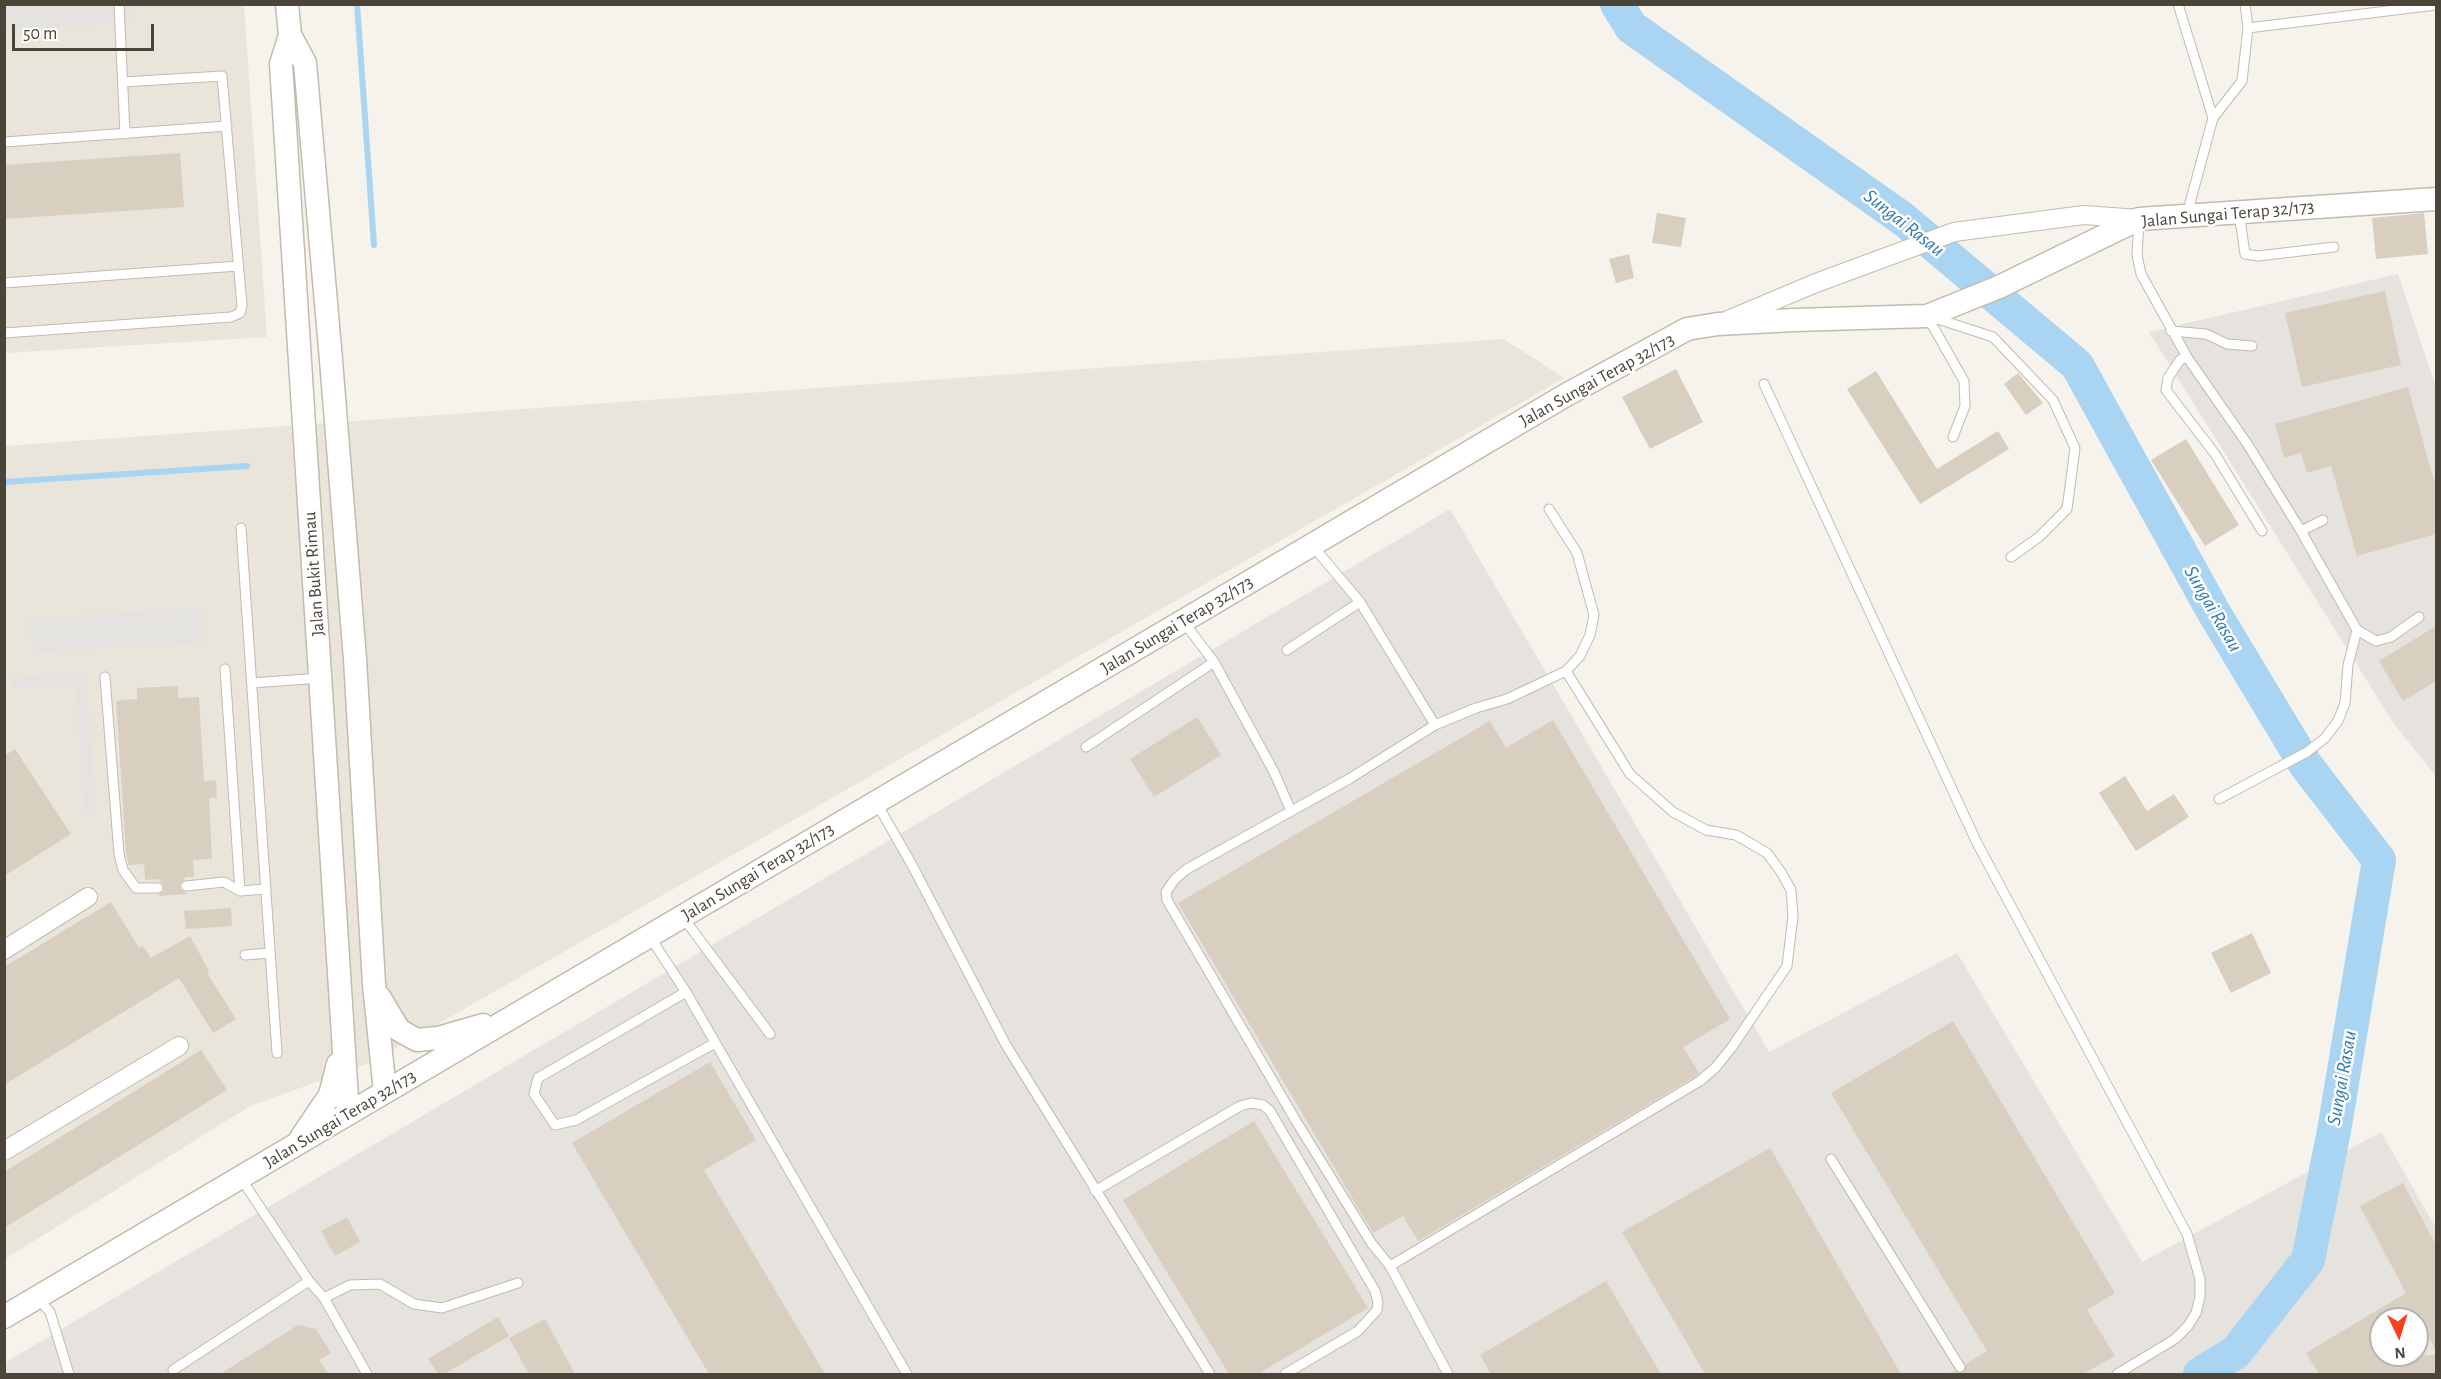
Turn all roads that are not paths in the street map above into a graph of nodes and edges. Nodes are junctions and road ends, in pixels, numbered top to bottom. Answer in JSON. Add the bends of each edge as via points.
{"nodes":[{"id":1,"x":119,"y":4,"type":"edge"},
{"id":2,"x":287,"y":4,"type":"edge"},
{"id":3,"x":2178,"y":4,"type":"edge"},
{"id":4,"x":2245,"y":4,"type":"edge"},
{"id":5,"x":2436,"y":5,"type":"edge"},
{"id":6,"x":2248,"y":27,"type":"junction"},
{"id":7,"x":290,"y":35,"type":"junction"},
{"id":8,"x":123,"y":82,"type":"junction"},
{"id":9,"x":2213,"y":118,"type":"junction"},
{"id":10,"x":227,"y":126,"type":"junction"},
{"id":11,"x":125,"y":134,"type":"junction"},
{"id":12,"x":4,"y":142,"type":"edge"},
{"id":13,"x":2436,"y":199,"type":"edge"},
{"id":14,"x":2239,"y":212,"type":"junction"},
{"id":15,"x":2190,"y":216,"type":"junction"},
{"id":16,"x":2139,"y":219,"type":"junction"},
{"id":17,"x":2334,"y":247,"type":"dead end"},
{"id":18,"x":238,"y":266,"type":"junction"},
{"id":19,"x":4,"y":283,"type":"edge"},
{"id":20,"x":1927,"y":316,"type":"junction"},
{"id":21,"x":1718,"y":324,"type":"junction"},
{"id":22,"x":2171,"y":331,"type":"junction"},
{"id":23,"x":4,"y":333,"type":"edge"},
{"id":24,"x":2253,"y":346,"type":"dead end"},
{"id":25,"x":2187,"y":357,"type":"junction"},
{"id":26,"x":1764,"y":384,"type":"dead end"},
{"id":27,"x":1953,"y":437,"type":"dead end"},
{"id":28,"x":1549,"y":509,"type":"dead end"},
{"id":29,"x":2323,"y":520,"type":"dead end"},
{"id":30,"x":242,"y":528,"type":"dead end"},
{"id":31,"x":2262,"y":531,"type":"dead end"},
{"id":32,"x":2301,"y":531,"type":"junction"},
{"id":33,"x":1312,"y":545,"type":"junction"},
{"id":34,"x":2011,"y":557,"type":"dead end"},
{"id":35,"x":1360,"y":602,"type":"junction"},
{"id":36,"x":2419,"y":617,"type":"dead end"},
{"id":37,"x":1183,"y":621,"type":"junction"},
{"id":38,"x":2356,"y":630,"type":"junction"},
{"id":39,"x":1287,"y":650,"type":"dead end"},
{"id":40,"x":1214,"y":662,"type":"junction"},
{"id":41,"x":225,"y":669,"type":"dead end"},
{"id":42,"x":1566,"y":671,"type":"junction"},
{"id":43,"x":105,"y":677,"type":"dead end"},
{"id":44,"x":321,"y":678,"type":"junction"},
{"id":45,"x":252,"y":683,"type":"junction"},
{"id":46,"x":1435,"y":725,"type":"junction"},
{"id":47,"x":1086,"y":747,"type":"dead end"},
{"id":48,"x":2219,"y":799,"type":"dead end"},
{"id":49,"x":876,"y":802,"type":"junction"},
{"id":50,"x":1291,"y":812,"type":"junction"},
{"id":51,"x":186,"y":886,"type":"dead end"},
{"id":52,"x":158,"y":888,"type":"dead end"},
{"id":53,"x":266,"y":889,"type":"junction"},
{"id":54,"x":240,"y":891,"type":"junction"},
{"id":55,"x":88,"y":897,"type":"dead end"},
{"id":56,"x":682,"y":916,"type":"junction"},
{"id":57,"x":649,"y":936,"type":"junction"},
{"id":58,"x":4,"y":950,"type":"edge"},
{"id":59,"x":270,"y":953,"type":"junction"},
{"id":60,"x":244,"y":955,"type":"dead end"},
{"id":61,"x":374,"y":984,"type":"junction"},
{"id":62,"x":686,"y":992,"type":"junction"},
{"id":63,"x":341,"y":994,"type":"junction"},
{"id":64,"x":513,"y":1017,"type":"junction"},
{"id":65,"x":770,"y":1034,"type":"dead end"},
{"id":66,"x":715,"y":1043,"type":"junction"},
{"id":67,"x":179,"y":1046,"type":"dead end"},
{"id":68,"x":277,"y":1053,"type":"dead end"},
{"id":69,"x":384,"y":1092,"type":"junction"},
{"id":70,"x":348,"y":1114,"type":"junction"},
{"id":71,"x":297,"y":1144,"type":"junction"},
{"id":72,"x":4,"y":1152,"type":"edge"},
{"id":73,"x":1830,"y":1159,"type":"dead end"},
{"id":74,"x":240,"y":1177,"type":"junction"},
{"id":75,"x":1095,"y":1191,"type":"junction"},
{"id":76,"x":1390,"y":1266,"type":"junction"},
{"id":77,"x":309,"y":1281,"type":"junction"},
{"id":78,"x":518,"y":1283,"type":"dead end"},
{"id":79,"x":36,"y":1298,"type":"junction"},
{"id":80,"x":324,"y":1298,"type":"junction"},
{"id":81,"x":4,"y":1317,"type":"edge"},
{"id":82,"x":1960,"y":1367,"type":"dead end"},
{"id":83,"x":173,"y":1370,"type":"dead end"},
{"id":84,"x":69,"y":1374,"type":"edge"},
{"id":85,"x":367,"y":1374,"type":"edge"},
{"id":86,"x":907,"y":1374,"type":"edge"},
{"id":87,"x":1210,"y":1374,"type":"edge"},
{"id":88,"x":1285,"y":1374,"type":"edge"},
{"id":89,"x":1448,"y":1374,"type":"edge"},
{"id":90,"x":2117,"y":1374,"type":"edge"}],
"edges":[{"from":1,"to":8,"type":"lane"},
{"from":2,"to":7,"type":"street","name":"Jalan Bukit Rimau"},
{"from":3,"to":9,"type":"lane"},
{"from":4,"to":6,"type":"lane"},
{"from":5,"to":6,"type":"lane"},
{"from":6,"to":9,"type":"lane","via":[[2242,81]]},
{"from":7,"to":44,"type":"street","name":"Jalan Bukit Rimau","via":[[281,64]]},
{"from":7,"to":61,"type":"street","name":"Jalan Bukit Rimau","via":[[304,63],[325,289],[355,659]]},
{"from":8,"to":10,"type":"lane","via":[[222,76]]},
{"from":8,"to":11,"type":"lane"},
{"from":9,"to":15,"type":"lane"},
{"from":10,"to":11,"type":"lane"},
{"from":10,"to":18,"type":"lane"},
{"from":11,"to":12,"type":"lane"},
{"from":13,"to":14,"type":"street","name":"Jalan Sungai Terap 32/173"},
{"from":14,"to":15,"type":"street","name":"Jalan Sungai Terap 32/173"},
{"from":14,"to":17,"type":"lane","via":[[2245,254],[2258,256]]},
{"from":15,"to":16,"type":"street","name":"Jalan Sungai Terap 32/173"},
{"from":16,"to":20,"type":"street","name":"Jalan Sungai Terap 32/173","via":[[1999,287]]},
{"from":16,"to":21,"type":"street","via":[[2084,215],[1954,232]]},
{"from":16,"to":22,"type":"lane","via":[[2137,255],[2141,274]]},
{"from":18,"to":19,"type":"lane"},
{"from":18,"to":23,"type":"lane","via":[[242,306],[240,314],[231,317]]},
{"from":20,"to":21,"type":"street","name":"Jalan Sungai Terap 32/173"},
{"from":20,"to":27,"type":"lane","via":[[1964,381],[1965,406]]},
{"from":20,"to":34,"type":"lane","via":[[1993,337],[2053,400],[2075,448],[2067,509],[2039,537]]},
{"from":21,"to":33,"type":"street","name":"Jalan Sungai Terap 32/173","via":[[1687,329],[1566,395]]},
{"from":22,"to":24,"type":"lane","via":[[2206,334],[2228,344]]},
{"from":22,"to":25,"type":"lane"},
{"from":25,"to":31,"type":"lane","via":[[2180,360],[2168,378],[2166,390],[2215,454]]},
{"from":25,"to":32,"type":"lane"},
{"from":26,"to":90,"type":"lane","via":[[1977,843],[2187,1234],[2200,1279],[2196,1313],[2175,1339]]},
{"from":28,"to":42,"type":"lane","via":[[1577,553],[1594,615],[1585,645]]},
{"from":29,"to":32,"type":"lane"},
{"from":30,"to":45,"type":"lane"},
{"from":32,"to":38,"type":"lane"},
{"from":33,"to":35,"type":"lane"},
{"from":33,"to":37,"type":"street","name":"Jalan Sungai Terap 32/173"},
{"from":35,"to":39,"type":"lane"},
{"from":35,"to":46,"type":"lane"},
{"from":36,"to":38,"type":"lane","via":[[2391,637],[2376,641]]},
{"from":37,"to":40,"type":"lane"},
{"from":37,"to":49,"type":"street","name":"Jalan Sungai Terap 32/173"},
{"from":38,"to":48,"type":"lane","via":[[2345,703],[2325,738],[2307,752]]},
{"from":40,"to":47,"type":"lane"},
{"from":40,"to":50,"type":"lane","via":[[1274,772]]},
{"from":41,"to":54,"type":"lane"},
{"from":42,"to":46,"type":"lane","via":[[1507,699]]},
{"from":42,"to":76,"type":"lane","via":[[1630,774],[1673,812],[1706,830],[1736,835],[1767,853],[1791,890],[1793,916],[1787,966],[1732,1047],[1700,1081]]},
{"from":43,"to":52,"type":"lane","via":[[123,870],[136,888]]},
{"from":44,"to":45,"type":"lane"},
{"from":44,"to":63,"type":"street","name":"Jalan Bukit Rimau"},
{"from":45,"to":53,"type":"lane"},
{"from":46,"to":50,"type":"lane"},
{"from":49,"to":56,"type":"street","name":"Jalan Sungai Terap 32/173"},
{"from":49,"to":75,"type":"lane","via":[[1006,1045]]},
{"from":50,"to":76,"type":"lane","via":[[1187,869],[1170,885],[1167,900],[1296,1121],[1372,1244]]},
{"from":51,"to":54,"type":"lane","via":[[224,882]]},
{"from":53,"to":54,"type":"lane"},
{"from":53,"to":59,"type":"lane"},
{"from":55,"to":58,"type":"street"},
{"from":56,"to":57,"type":"street","name":"Jalan Sungai Terap 32/173"},
{"from":56,"to":65,"type":"lane"},
{"from":57,"to":62,"type":"lane"},
{"from":57,"to":64,"type":"street","name":"Jalan Sungai Terap 32/173"},
{"from":59,"to":60,"type":"lane"},
{"from":59,"to":68,"type":"lane"},
{"from":61,"to":64,"type":"street","via":[[399,1030],[417,1040]]},
{"from":61,"to":69,"type":"street","name":"Jalan Bukit Rimau"},
{"from":62,"to":66,"type":"lane"},
{"from":62,"to":66,"type":"lane","via":[[538,1078],[534,1094],[555,1125],[576,1120]]},
{"from":63,"to":70,"type":"street","name":"Jalan Bukit Rimau"},
{"from":63,"to":71,"type":"street","via":[[334,1083]]},
{"from":64,"to":69,"type":"street","name":"Jalan Sungai Terap 32/173"},
{"from":66,"to":86,"type":"lane"},
{"from":67,"to":72,"type":"street"},
{"from":69,"to":70,"type":"street","name":"Jalan Sungai Terap 32/173"},
{"from":70,"to":71,"type":"street","name":"Jalan Sungai Terap 32/173"},
{"from":71,"to":74,"type":"street","name":"Jalan Sungai Terap 32/173"},
{"from":73,"to":82,"type":"lane"},
{"from":74,"to":77,"type":"lane"},
{"from":74,"to":79,"type":"street","name":"Jalan Sungai Terap 32/173"},
{"from":75,"to":87,"type":"lane"},
{"from":75,"to":88,"type":"lane","via":[[1240,1106],[1251,1103],[1270,1111],[1378,1302],[1377,1310],[1358,1331]]},
{"from":76,"to":89,"type":"lane"},
{"from":77,"to":80,"type":"lane"},
{"from":77,"to":83,"type":"lane"},
{"from":78,"to":80,"type":"lane","via":[[442,1308],[414,1304],[380,1284],[350,1285]]},
{"from":79,"to":81,"type":"street","name":"Jalan Sungai Terap 32/173"},
{"from":79,"to":84,"type":"lane","via":[[50,1312]]},
{"from":80,"to":85,"type":"lane"}]}
